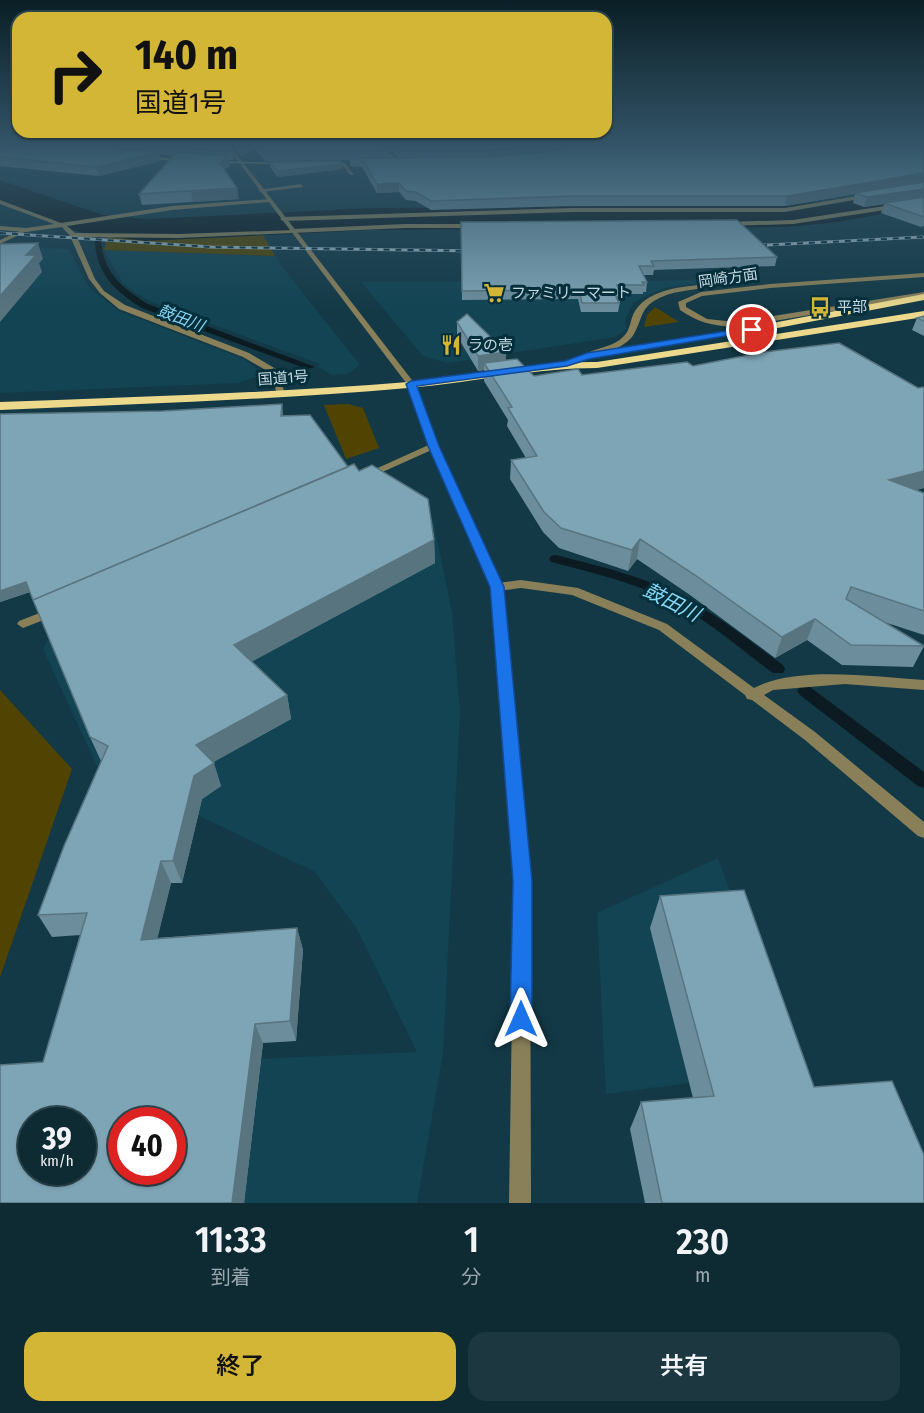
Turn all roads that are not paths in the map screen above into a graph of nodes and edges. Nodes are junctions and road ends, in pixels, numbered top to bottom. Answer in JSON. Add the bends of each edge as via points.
{"nodes":[{"id":1,"x":850,"y":199,"type":"edge"},
{"id":2,"x":269,"y":200,"type":"joint"},
{"id":3,"x":0,"y":202,"type":"edge"},
{"id":4,"x":924,"y":202,"type":"edge"},
{"id":5,"x":760,"y":211,"type":"junction"},
{"id":6,"x":284,"y":220,"type":"junction"},
{"id":7,"x":765,"y":221,"type":"junction"},
{"id":8,"x":719,"y":224,"type":"edge"},
{"id":9,"x":67,"y":225,"type":"junction"},
{"id":10,"x":486,"y":226,"type":"edge"},
{"id":11,"x":0,"y":228,"type":"edge"},
{"id":12,"x":26,"y":230,"type":"junction"},
{"id":13,"x":292,"y":230,"type":"junction"},
{"id":14,"x":73,"y":235,"type":"junction"},
{"id":15,"x":0,"y":242,"type":"edge"},
{"id":16,"x":924,"y":270,"type":"edge"},
{"id":17,"x":924,"y":274,"type":"edge"},
{"id":18,"x":870,"y":277,"type":"junction"},
{"id":19,"x":924,"y":296,"type":"edge"},
{"id":20,"x":924,"y":314,"type":"edge"},
{"id":21,"x":587,"y":356,"type":"junction"},
{"id":22,"x":567,"y":364,"type":"junction"},
{"id":23,"x":411,"y":384,"type":"junction"},
{"id":24,"x":281,"y":393,"type":"junction"},
{"id":25,"x":0,"y":406,"type":"edge"},
{"id":26,"x":434,"y":446,"type":"junction"},
{"id":27,"x":352,"y":481,"type":"edge"},
{"id":28,"x":497,"y":587,"type":"junction"},
{"id":29,"x":67,"y":605,"type":"edge"},
{"id":30,"x":23,"y":624,"type":"dead end"},
{"id":31,"x":924,"y":685,"type":"edge"},
{"id":32,"x":752,"y":695,"type":"junction"},
{"id":33,"x":924,"y":831,"type":"edge"},
{"id":34,"x":520,"y":1203,"type":"edge"}],
"edges":[{"from":1,"to":5,"type":"street"},
{"from":2,"to":6,"type":"street"},
{"from":2,"to":9,"type":"street","via":[[172,208]]},
{"from":3,"to":9,"type":"street"},
{"from":4,"to":7,"type":"street","via":[[792,222]]},
{"from":5,"to":6,"type":"street","via":[[572,210]]},
{"from":5,"to":7,"type":"street"},
{"from":6,"to":13,"type":"street"},
{"from":7,"to":8,"type":"street"},
{"from":9,"to":12,"type":"street"},
{"from":9,"to":14,"type":"street"},
{"from":10,"to":13,"type":"street"},
{"from":11,"to":12,"type":"street"},
{"from":12,"to":15,"type":"street"},
{"from":13,"to":14,"type":"street"},
{"from":13,"to":23,"type":"street"},
{"from":14,"to":24,"type":"street","via":[[92,279],[111,300],[257,360],[273,371]]},
{"from":16,"to":18,"type":"street"},
{"from":17,"to":18,"type":"street","name":"岡崎方面"},
{"from":18,"to":19,"type":"street","name":"岡崎方面","via":[[701,294],[682,302],[699,319],[727,325]]},
{"from":18,"to":21,"type":"street","via":[[715,286],[666,293],[644,305],[628,337]]},
{"from":19,"to":21,"type":"highway","name":"国道1号","via":[[776,326]]},
{"from":20,"to":22,"type":"highway","name":"国道1号","via":[[597,365]]},
{"from":21,"to":22,"type":"highway","name":"国道1号"},
{"from":22,"to":23,"type":"highway","name":"国道1号"},
{"from":23,"to":24,"type":"highway","name":"国道1号"},
{"from":23,"to":26,"type":"street"},
{"from":24,"to":25,"type":"highway","name":"国道1号"},
{"from":26,"to":27,"type":"street"},
{"from":26,"to":28,"type":"street"},
{"from":28,"to":32,"type":"street","via":[[521,584],[574,591],[663,627]]},
{"from":28,"to":34,"type":"street","via":[[522,881]]},
{"from":29,"to":30,"type":"street"},
{"from":31,"to":32,"type":"street","via":[[845,679],[802,681],[770,685]]},
{"from":32,"to":33,"type":"street","via":[[810,736]]}]}
